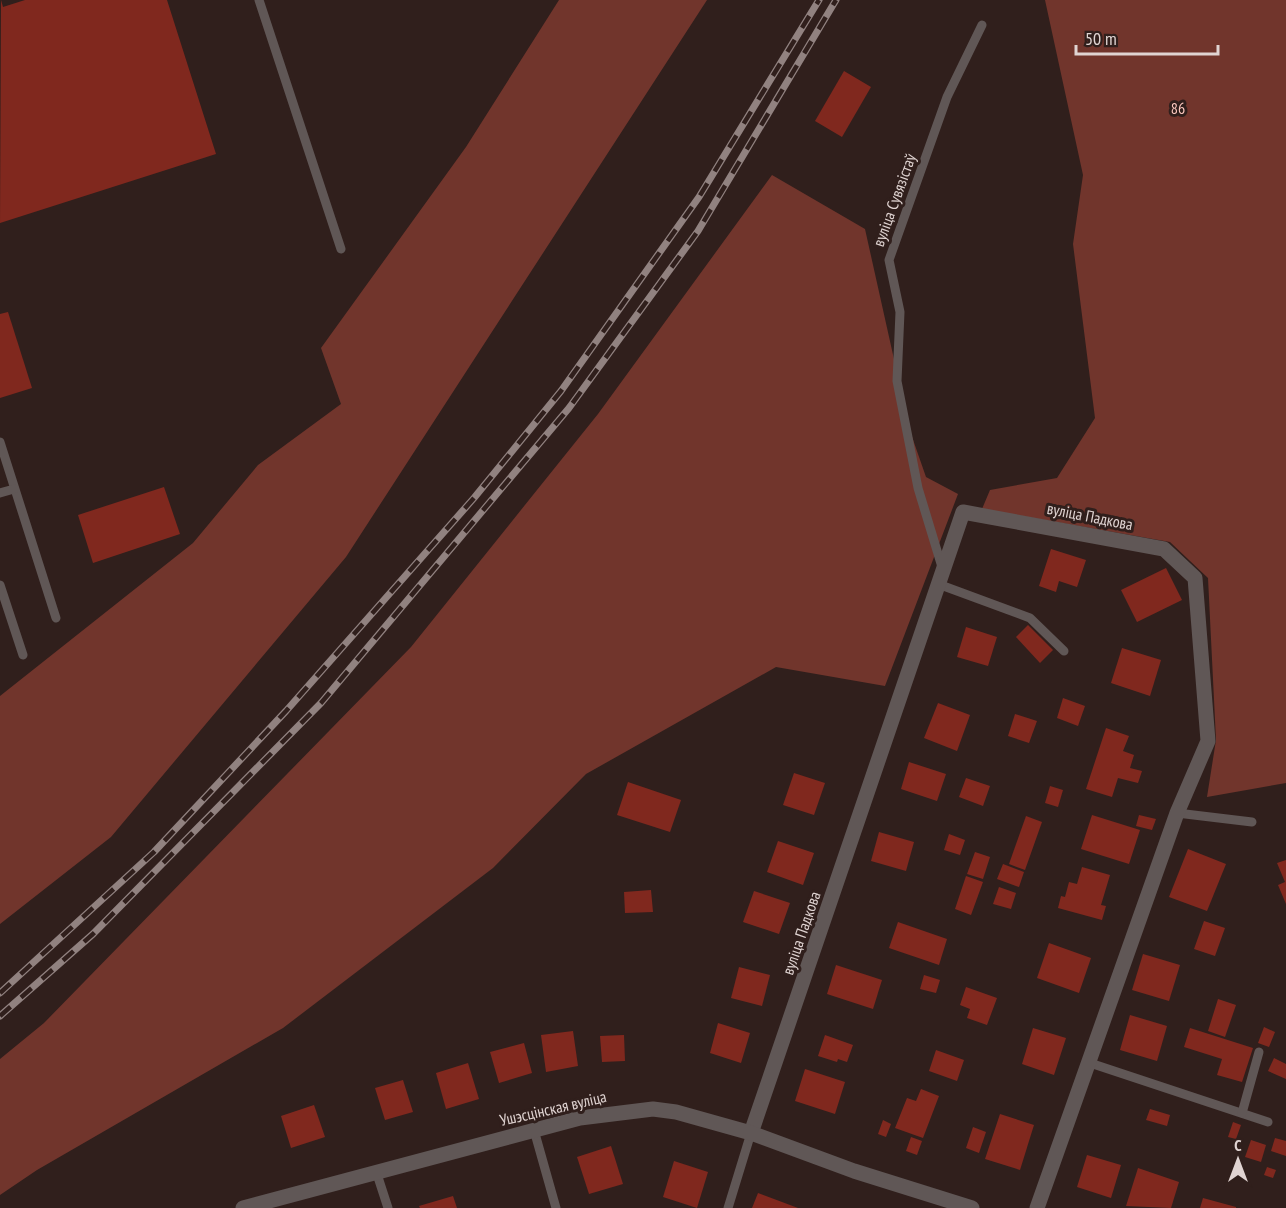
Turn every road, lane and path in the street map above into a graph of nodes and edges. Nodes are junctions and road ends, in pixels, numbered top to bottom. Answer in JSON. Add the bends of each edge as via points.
{"nodes":[{"id":1,"x":259,"y":0,"type":"edge"},
{"id":2,"x":982,"y":25,"type":"dead end"},
{"id":3,"x":340,"y":249,"type":"dead end"},
{"id":4,"x":0,"y":442,"type":"edge"},
{"id":5,"x":14,"y":489,"type":"junction"},
{"id":6,"x":0,"y":494,"type":"edge"},
{"id":7,"x":941,"y":577,"type":"junction"},
{"id":8,"x":0,"y":585,"type":"edge"},
{"id":9,"x":56,"y":618,"type":"dead end"},
{"id":10,"x":1064,"y":651,"type":"dead end"},
{"id":11,"x":23,"y":655,"type":"dead end"},
{"id":12,"x":1177,"y":813,"type":"junction"},
{"id":13,"x":1252,"y":822,"type":"dead end"},
{"id":14,"x":1259,"y":1052,"type":"dead end"},
{"id":15,"x":1087,"y":1062,"type":"junction"},
{"id":16,"x":1242,"y":1113,"type":"junction"},
{"id":17,"x":1268,"y":1122,"type":"dead end"},
{"id":18,"x":534,"y":1130,"type":"junction"},
{"id":19,"x":751,"y":1133,"type":"junction"},
{"id":20,"x":376,"y":1171,"type":"junction"},
{"id":21,"x":243,"y":1208,"type":"edge"},
{"id":22,"x":388,"y":1208,"type":"edge"},
{"id":23,"x":556,"y":1208,"type":"edge"},
{"id":24,"x":728,"y":1208,"type":"edge"},
{"id":25,"x":972,"y":1208,"type":"edge"},
{"id":26,"x":1037,"y":1208,"type":"edge"}],
"edges":[{"from":1,"to":3,"type":"lane"},
{"from":2,"to":7,"type":"lane","name":"вуліца Сувязістаў","via":[[947,97],[889,260],[900,312],[897,381]]},
{"from":4,"to":5,"type":"lane"},
{"from":5,"to":6,"type":"lane"},
{"from":5,"to":9,"type":"lane"},
{"from":7,"to":10,"type":"lane","via":[[1030,618]]},
{"from":7,"to":12,"type":"street","name":"вуліца Падкова","via":[[963,513],[1164,549],[1195,578],[1208,741]]},
{"from":7,"to":19,"type":"street","name":"вуліца Падкова"},
{"from":8,"to":11,"type":"lane"},
{"from":12,"to":13,"type":"lane"},
{"from":12,"to":15,"type":"street","name":"вуліца Падкова"},
{"from":14,"to":16,"type":"lane"},
{"from":15,"to":16,"type":"lane"},
{"from":15,"to":26,"type":"street","name":"вуліца Падкова"},
{"from":16,"to":17,"type":"lane"},
{"from":18,"to":19,"type":"street","name":"Ушэсцінская вуліца","via":[[580,1118],[653,1109]]},
{"from":18,"to":20,"type":"street","name":"Ушэсцінская вуліца"},
{"from":18,"to":23,"type":"lane"},
{"from":19,"to":24,"type":"lane"},
{"from":19,"to":25,"type":"street","name":"Ушэсцінская вуліца"},
{"from":20,"to":21,"type":"street","name":"Ушэсцінская вуліца"},
{"from":20,"to":22,"type":"lane"}]}
